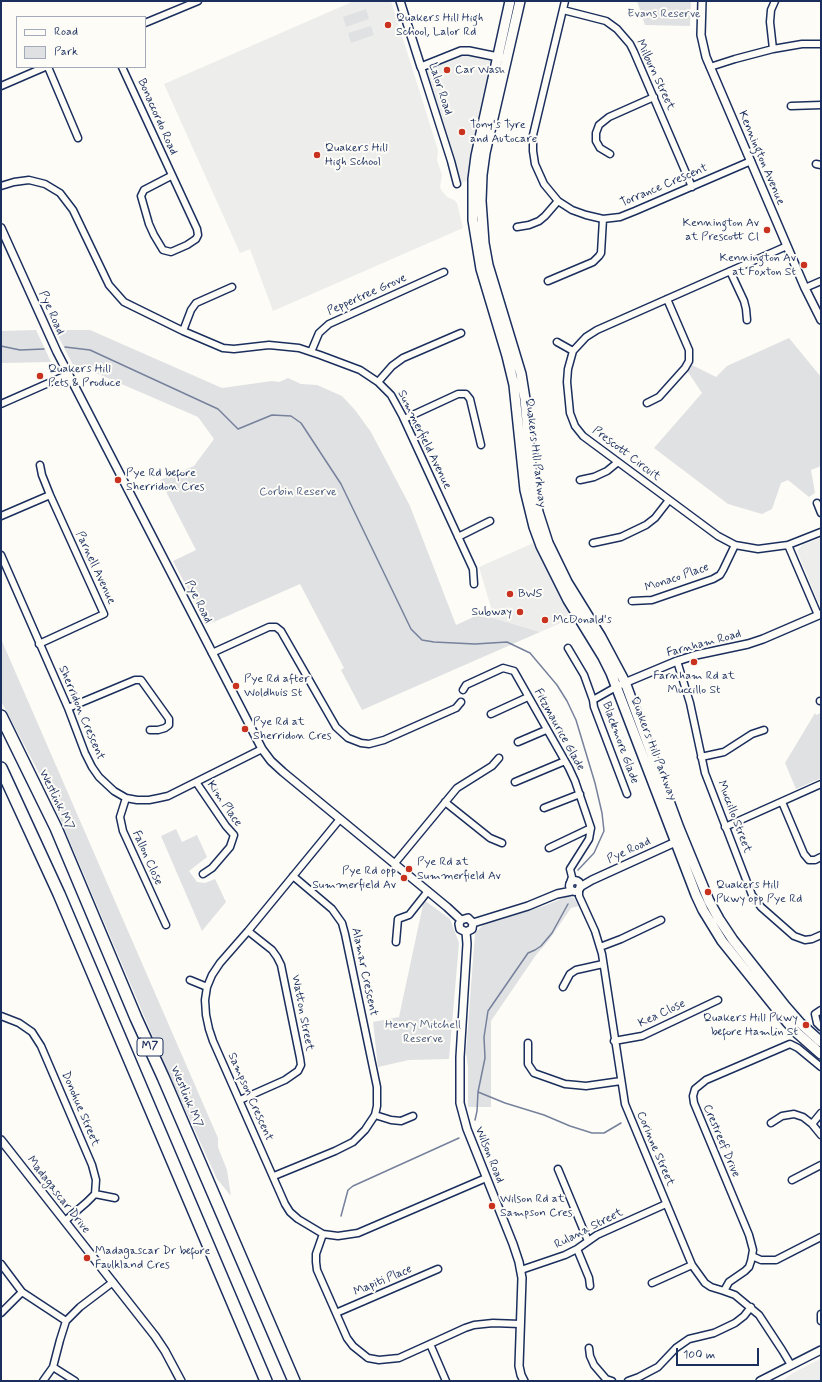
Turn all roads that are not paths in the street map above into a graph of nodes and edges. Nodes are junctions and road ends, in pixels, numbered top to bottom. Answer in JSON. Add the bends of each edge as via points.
{"nodes":[{"id":1,"x":198,"y":1,"type":"edge"},
{"id":2,"x":400,"y":1,"type":"edge"},
{"id":3,"x":510,"y":1,"type":"edge"},
{"id":4,"x":520,"y":1,"type":"edge"},
{"id":5,"x":565,"y":1,"type":"edge"},
{"id":6,"x":702,"y":1,"type":"edge"},
{"id":7,"x":775,"y":1,"type":"edge"},
{"id":8,"x":563,"y":10,"type":"junction"},
{"id":9,"x":146,"y":23,"type":"edge"},
{"id":10,"x":821,"y":44,"type":"edge"},
{"id":11,"x":773,"y":49,"type":"junction"},
{"id":12,"x":502,"y":58,"type":"junction"},
{"id":13,"x":421,"y":67,"type":"junction"},
{"id":14,"x":710,"y":67,"type":"junction"},
{"id":15,"x":44,"y":68,"type":"edge"},
{"id":16,"x":46,"y":68,"type":"edge"},
{"id":17,"x":122,"y":68,"type":"edge"},
{"id":18,"x":1,"y":86,"type":"edge"},
{"id":19,"x":654,"y":97,"type":"junction"},
{"id":20,"x":821,"y":105,"type":"edge"},
{"id":21,"x":791,"y":106,"type":"dead end"},
{"id":22,"x":78,"y":138,"type":"dead end"},
{"id":23,"x":610,"y":154,"type":"dead end"},
{"id":24,"x":751,"y":161,"type":"junction"},
{"id":25,"x":171,"y":176,"type":"junction"},
{"id":26,"x":457,"y":184,"type":"dead end"},
{"id":27,"x":1,"y":186,"type":"edge"},
{"id":28,"x":692,"y":187,"type":"junction"},
{"id":29,"x":558,"y":201,"type":"junction"},
{"id":30,"x":604,"y":219,"type":"junction"},
{"id":31,"x":517,"y":227,"type":"dead end"},
{"id":32,"x":1,"y":228,"type":"edge"},
{"id":33,"x":787,"y":246,"type":"junction"},
{"id":34,"x":730,"y":271,"type":"junction"},
{"id":35,"x":444,"y":272,"type":"dead end"},
{"id":36,"x":548,"y":281,"type":"dead end"},
{"id":37,"x":821,"y":281,"type":"edge"},
{"id":38,"x":232,"y":287,"type":"dead end"},
{"id":39,"x":805,"y":288,"type":"junction"},
{"id":40,"x":667,"y":299,"type":"junction"},
{"id":41,"x":747,"y":320,"type":"dead end"},
{"id":42,"x":821,"y":320,"type":"edge"},
{"id":43,"x":183,"y":331,"type":"junction"},
{"id":44,"x":461,"y":333,"type":"dead end"},
{"id":45,"x":557,"y":342,"type":"dead end"},
{"id":46,"x":573,"y":351,"type":"junction"},
{"id":47,"x":311,"y":352,"type":"junction"},
{"id":48,"x":69,"y":374,"type":"junction"},
{"id":49,"x":378,"y":382,"type":"junction"},
{"id":50,"x":647,"y":403,"type":"dead end"},
{"id":51,"x":1,"y":404,"type":"edge"},
{"id":52,"x":404,"y":419,"type":"junction"},
{"id":53,"x":481,"y":444,"type":"dead end"},
{"id":54,"x":618,"y":462,"type":"junction"},
{"id":55,"x":40,"y":465,"type":"dead end"},
{"id":56,"x":580,"y":480,"type":"dead end"},
{"id":57,"x":50,"y":495,"type":"junction"},
{"id":58,"x":669,"y":500,"type":"junction"},
{"id":59,"x":817,"y":503,"type":"dead end"},
{"id":60,"x":821,"y":513,"type":"edge"},
{"id":61,"x":1,"y":516,"type":"edge"},
{"id":62,"x":490,"y":521,"type":"dead end"},
{"id":63,"x":821,"y":532,"type":"edge"},
{"id":64,"x":458,"y":537,"type":"junction"},
{"id":65,"x":593,"y":543,"type":"dead end"},
{"id":66,"x":735,"y":545,"type":"junction"},
{"id":67,"x":788,"y":546,"type":"junction"},
{"id":68,"x":1,"y":555,"type":"edge"},
{"id":69,"x":474,"y":584,"type":"dead end"},
{"id":70,"x":632,"y":601,"type":"dead end"},
{"id":71,"x":819,"y":614,"type":"edge"},
{"id":72,"x":39,"y":644,"type":"junction"},
{"id":73,"x":568,"y":648,"type":"dead end"},
{"id":74,"x":212,"y":653,"type":"junction"},
{"id":75,"x":677,"y":661,"type":"junction"},
{"id":76,"x":625,"y":682,"type":"junction"},
{"id":77,"x":616,"y":687,"type":"junction"},
{"id":78,"x":463,"y":690,"type":"dead end"},
{"id":79,"x":528,"y":697,"type":"junction"},
{"id":80,"x":592,"y":697,"type":"junction"},
{"id":81,"x":461,"y":702,"type":"dead end"},
{"id":82,"x":68,"y":708,"type":"junction"},
{"id":83,"x":491,"y":714,"type":"dead end"},
{"id":84,"x":1,"y":716,"type":"edge"},
{"id":85,"x":150,"y":730,"type":"dead end"},
{"id":86,"x":546,"y":730,"type":"junction"},
{"id":87,"x":764,"y":730,"type":"dead end"},
{"id":88,"x":518,"y":742,"type":"dead end"},
{"id":89,"x":262,"y":749,"type":"junction"},
{"id":90,"x":701,"y":757,"type":"junction"},
{"id":91,"x":499,"y":758,"type":"dead end"},
{"id":92,"x":565,"y":761,"type":"junction"},
{"id":93,"x":1,"y":768,"type":"edge"},
{"id":94,"x":196,"y":782,"type":"junction"},
{"id":95,"x":515,"y":782,"type":"dead end"},
{"id":96,"x":821,"y":784,"type":"edge"},
{"id":97,"x":580,"y":794,"type":"junction"},
{"id":98,"x":627,"y":794,"type":"dead end"},
{"id":99,"x":126,"y":798,"type":"junction"},
{"id":100,"x":445,"y":802,"type":"junction"},
{"id":101,"x":782,"y":802,"type":"junction"},
{"id":102,"x":544,"y":808,"type":"dead end"},
{"id":103,"x":340,"y":819,"type":"junction"},
{"id":104,"x":725,"y":827,"type":"junction"},
{"id":105,"x":590,"y":828,"type":"junction"},
{"id":106,"x":679,"y":841,"type":"junction"},
{"id":107,"x":502,"y":843,"type":"dead end"},
{"id":108,"x":549,"y":848,"type":"dead end"},
{"id":109,"x":821,"y":857,"type":"edge"},
{"id":110,"x":395,"y":864,"type":"junction"},
{"id":111,"x":203,"y":874,"type":"dead end"},
{"id":112,"x":293,"y":876,"type":"junction"},
{"id":113,"x":575,"y":886,"type":"junction"},
{"id":114,"x":428,"y":891,"type":"junction"},
{"id":115,"x":461,"y":920,"type":"junction"},
{"id":116,"x":661,"y":920,"type":"dead end"},
{"id":117,"x":473,"y":923,"type":"junction"},
{"id":118,"x":166,"y":925,"type":"dead end"},
{"id":119,"x":248,"y":931,"type":"junction"},
{"id":120,"x":466,"y":932,"type":"junction"},
{"id":121,"x":821,"y":935,"type":"edge"},
{"id":122,"x":396,"y":942,"type":"dead end"},
{"id":123,"x":600,"y":947,"type":"junction"},
{"id":124,"x":603,"y":964,"type":"junction"},
{"id":125,"x":190,"y":980,"type":"dead end"},
{"id":126,"x":207,"y":987,"type":"junction"},
{"id":127,"x":563,"y":987,"type":"dead end"},
{"id":128,"x":718,"y":1000,"type":"dead end"},
{"id":129,"x":821,"y":1010,"type":"edge"},
{"id":130,"x":1,"y":1016,"type":"edge"},
{"id":131,"x":821,"y":1027,"type":"edge"},
{"id":132,"x":614,"y":1041,"type":"junction"},
{"id":133,"x":821,"y":1042,"type":"edge"},
{"id":134,"x":528,"y":1043,"type":"dead end"},
{"id":135,"x":821,"y":1054,"type":"edge"},
{"id":136,"x":821,"y":1067,"type":"edge"},
{"id":137,"x":621,"y":1081,"type":"junction"},
{"id":138,"x":240,"y":1100,"type":"junction"},
{"id":139,"x":821,"y":1113,"type":"edge"},
{"id":140,"x":375,"y":1115,"type":"junction"},
{"id":141,"x":413,"y":1116,"type":"dead end"},
{"id":142,"x":771,"y":1123,"type":"dead end"},
{"id":143,"x":812,"y":1124,"type":"junction"},
{"id":144,"x":821,"y":1135,"type":"edge"},
{"id":145,"x":1,"y":1140,"type":"edge"},
{"id":146,"x":821,"y":1165,"type":"edge"},
{"id":147,"x":558,"y":1169,"type":"dead end"},
{"id":148,"x":274,"y":1176,"type":"junction"},
{"id":149,"x":486,"y":1178,"type":"junction"},
{"id":150,"x":792,"y":1180,"type":"dead end"},
{"id":151,"x":95,"y":1194,"type":"junction"},
{"id":152,"x":115,"y":1198,"type":"dead end"},
{"id":153,"x":666,"y":1204,"type":"junction"},
{"id":154,"x":65,"y":1221,"type":"junction"},
{"id":155,"x":323,"y":1234,"type":"junction"},
{"id":156,"x":821,"y":1237,"type":"edge"},
{"id":157,"x":588,"y":1241,"type":"junction"},
{"id":158,"x":578,"y":1249,"type":"junction"},
{"id":159,"x":752,"y":1256,"type":"junction"},
{"id":160,"x":1,"y":1264,"type":"edge"},
{"id":161,"x":692,"y":1265,"type":"junction"},
{"id":162,"x":438,"y":1269,"type":"dead end"},
{"id":163,"x":521,"y":1270,"type":"junction"},
{"id":164,"x":112,"y":1282,"type":"junction"},
{"id":165,"x":652,"y":1283,"type":"dead end"},
{"id":166,"x":590,"y":1286,"type":"dead end"},
{"id":167,"x":724,"y":1291,"type":"junction"},
{"id":168,"x":22,"y":1292,"type":"junction"},
{"id":169,"x":750,"y":1307,"type":"junction"},
{"id":170,"x":1,"y":1313,"type":"edge"},
{"id":171,"x":336,"y":1313,"type":"junction"},
{"id":172,"x":821,"y":1314,"type":"edge"},
{"id":173,"x":66,"y":1321,"type":"junction"},
{"id":174,"x":821,"y":1321,"type":"edge"},
{"id":175,"x":520,"y":1324,"type":"junction"},
{"id":176,"x":430,"y":1344,"type":"junction"},
{"id":177,"x":589,"y":1348,"type":"dead end"},
{"id":178,"x":821,"y":1350,"type":"edge"},
{"id":179,"x":791,"y":1366,"type":"junction"},
{"id":180,"x":53,"y":1367,"type":"junction"},
{"id":181,"x":43,"y":1381,"type":"edge"},
{"id":182,"x":75,"y":1381,"type":"edge"},
{"id":183,"x":181,"y":1381,"type":"edge"},
{"id":184,"x":266,"y":1381,"type":"edge"},
{"id":185,"x":294,"y":1381,"type":"edge"},
{"id":186,"x":446,"y":1381,"type":"edge"},
{"id":187,"x":524,"y":1381,"type":"edge"},
{"id":188,"x":612,"y":1381,"type":"edge"},
{"id":189,"x":628,"y":1381,"type":"edge"},
{"id":190,"x":760,"y":1381,"type":"edge"}],
"edges":[{"from":1,"to":9,"type":"street"},
{"from":2,"to":13,"type":"street","name":"Lalor Road"},
{"from":3,"to":12,"type":"main road","name":"Quakers Hill Parkway"},
{"from":4,"to":12,"type":"main road","name":"Quakers Hill Parkway"},
{"from":5,"to":8,"type":"street","name":"Torrance Crescent"},
{"from":6,"to":14,"type":"street","name":"Kennington Avenue","via":[[701,35]]},
{"from":7,"to":11,"type":"street","via":[[770,22]]},
{"from":8,"to":19,"type":"street","name":"Milburn Street","via":[[600,18],[617,28],[634,52]]},
{"from":8,"to":29,"type":"street","name":"Torrance Crescent","via":[[533,135],[535,164],[544,184]]},
{"from":10,"to":11,"type":"street"},
{"from":11,"to":14,"type":"street"},
{"from":12,"to":13,"type":"street","via":[[461,51]]},
{"from":12,"to":76,"type":"main road","name":"Quakers Hill Parkway","via":[[482,175],[481,201],[488,265],[521,374],[538,512],[567,582]]},
{"from":12,"to":77,"type":"main road","name":"Quakers Hill Parkway","via":[[476,156],[473,179],[473,220],[480,269],[514,385],[525,490],[534,527],[558,582],[602,657]]},
{"from":13,"to":26,"type":"street","name":"Lalor Road"},
{"from":14,"to":24,"type":"street","name":"Kennington Avenue"},
{"from":15,"to":18,"type":"street"},
{"from":16,"to":22,"type":"street"},
{"from":17,"to":25,"type":"street","name":"Bonaccordo Road"},
{"from":19,"to":23,"type":"street","via":[[609,117],[599,125],[596,141],[600,148]]},
{"from":19,"to":28,"type":"street","name":"Milburn Street"},
{"from":20,"to":21,"type":"street"},
{"from":24,"to":28,"type":"street","name":"Torrance Crescent"},
{"from":24,"to":33,"type":"street","name":"Kennington Avenue"},
{"from":25,"to":25,"type":"street","name":"Bonaccordo Road","via":[[198,235],[187,245],[171,252],[163,250],[154,235],[142,196],[144,190]]},
{"from":27,"to":43,"type":"street","name":"Summerfield Avenue","via":[[29,180],[45,184],[60,193],[73,210],[109,285],[116,294],[124,302]]},
{"from":28,"to":30,"type":"street","name":"Torrance Crescent","via":[[620,217]]},
{"from":29,"to":30,"type":"street","name":"Torrance Crescent","via":[[572,210]]},
{"from":29,"to":31,"type":"street","via":[[539,221]]},
{"from":30,"to":36,"type":"street","via":[[599,256],[593,262]]},
{"from":32,"to":48,"type":"street","name":"Pye Road"},
{"from":33,"to":34,"type":"street"},
{"from":33,"to":39,"type":"street","name":"Kennington Avenue"},
{"from":34,"to":40,"type":"street"},
{"from":34,"to":41,"type":"street","via":[[744,301]]},
{"from":35,"to":47,"type":"street","name":"Peppertree Grove","via":[[328,324],[319,332]]},
{"from":37,"to":39,"type":"street"},
{"from":38,"to":43,"type":"street","via":[[196,303]]},
{"from":39,"to":42,"type":"street","name":"Kennington Avenue"},
{"from":40,"to":46,"type":"street","via":[[598,330]]},
{"from":40,"to":50,"type":"street","via":[[690,358],[685,368],[659,397]]},
{"from":43,"to":47,"type":"street","name":"Summerfield Avenue","via":[[226,349],[273,345]]},
{"from":44,"to":49,"type":"street","via":[[403,358]]},
{"from":45,"to":46,"type":"street"},
{"from":46,"to":54,"type":"street","name":"Prescott Circuit","via":[[567,382],[573,422],[583,436]]},
{"from":47,"to":49,"type":"street","name":"Summerfield Avenue","via":[[364,372]]},
{"from":48,"to":51,"type":"street"},
{"from":48,"to":74,"type":"street","name":"Pye Road"},
{"from":49,"to":52,"type":"street","name":"Summerfield Avenue","via":[[391,395]]},
{"from":52,"to":53,"type":"street","via":[[458,394],[466,394],[470,400]]},
{"from":52,"to":64,"type":"street","name":"Summerfield Avenue"},
{"from":54,"to":56,"type":"street","via":[[607,471]]},
{"from":54,"to":58,"type":"street","name":"Prescott Circuit"},
{"from":55,"to":57,"type":"street","name":"Parnell Avenue"},
{"from":57,"to":61,"type":"street"},
{"from":57,"to":72,"type":"street","name":"Parnell Avenue","via":[[104,614]]},
{"from":58,"to":65,"type":"street","via":[[646,525],[621,537]]},
{"from":58,"to":66,"type":"street","name":"Prescott Circuit","via":[[718,536]]},
{"from":59,"to":60,"type":"street"},
{"from":62,"to":64,"type":"street"},
{"from":63,"to":67,"type":"street","name":"Prescott Circuit"},
{"from":64,"to":69,"type":"street","name":"Summerfield Avenue","via":[[473,569]]},
{"from":66,"to":67,"type":"street","name":"Prescott Circuit","via":[[758,549]]},
{"from":66,"to":70,"type":"street","name":"Monaco Place","via":[[720,575],[713,579],[652,600]]},
{"from":67,"to":71,"type":"street"},
{"from":68,"to":72,"type":"street","name":"Sherridon Crescent"},
{"from":71,"to":75,"type":"street","name":"Farnham Road","via":[[748,644]]},
{"from":72,"to":82,"type":"street","name":"Sherridon Crescent"},
{"from":73,"to":80,"type":"street","name":"Blackmore Glade","via":[[585,677]]},
{"from":74,"to":81,"type":"street","via":[[277,624],[336,727],[354,741],[369,744],[384,740],[456,708]]},
{"from":74,"to":89,"type":"street","name":"Pye Road"},
{"from":75,"to":76,"type":"street","name":"Farnham Road"},
{"from":75,"to":90,"type":"street","name":"Muccillo Street","via":[[690,703]]},
{"from":76,"to":77,"type":"street","name":"Farnham Road"},
{"from":76,"to":106,"type":"main road","name":"Quakers Hill Parkway"},
{"from":77,"to":80,"type":"street","name":"Farnham Road"},
{"from":77,"to":106,"type":"main road","name":"Quakers Hill Parkway"},
{"from":78,"to":79,"type":"street","name":"Fitzmaurice Glade","via":[[466,685],[503,668],[514,671]]},
{"from":79,"to":83,"type":"street"},
{"from":79,"to":86,"type":"street","name":"Fitzmaurice Glade"},
{"from":80,"to":98,"type":"street","name":"Blackmore Glade"},
{"from":82,"to":85,"type":"street","via":[[135,680],[141,680],[168,719],[169,725],[158,730]]},
{"from":82,"to":99,"type":"street","name":"Sherridon Crescent","via":[[92,767],[106,785]]},
{"from":84,"to":185,"type":"highway","name":"Westlink M7","number":"M7","via":[[56,828]]},
{"from":86,"to":88,"type":"street"},
{"from":86,"to":92,"type":"street","name":"Fitzmaurice Glade"},
{"from":87,"to":90,"type":"street","via":[[752,734],[719,754]]},
{"from":89,"to":94,"type":"street","name":"Sherridon Crescent"},
{"from":89,"to":103,"type":"street","name":"Pye Road","via":[[277,767]]},
{"from":90,"to":104,"type":"street","name":"Muccillo Street"},
{"from":91,"to":100,"type":"street","via":[[492,766],[461,785]]},
{"from":92,"to":95,"type":"street"},
{"from":92,"to":97,"type":"street","name":"Fitzmaurice Glade"},
{"from":93,"to":184,"type":"highway","number":"M7","via":[[59,894]]},
{"from":94,"to":99,"type":"street","name":"Sherridon Crescent","via":[[168,796],[149,800]]},
{"from":94,"to":111,"type":"street","name":"Kim Place","via":[[234,835],[230,847],[212,868]]},
{"from":96,"to":101,"type":"street"},
{"from":97,"to":102,"type":"street"},
{"from":97,"to":105,"type":"street","name":"Fitzmaurice Glade"},
{"from":99,"to":118,"type":"street","name":"Fallon Close","via":[[120,816],[123,831]]},
{"from":100,"to":107,"type":"street","via":[[490,838]]},
{"from":100,"to":110,"type":"street"},
{"from":101,"to":104,"type":"street"},
{"from":101,"to":109,"type":"street","via":[[804,854],[809,860]]},
{"from":103,"to":110,"type":"street","name":"Pye Road"},
{"from":103,"to":112,"type":"street","name":"Sampson Crescent"},
{"from":104,"to":121,"type":"street","name":"Muccillo Street","via":[[752,895],[761,907],[799,939],[812,939]]},
{"from":105,"to":108,"type":"street"},
{"from":105,"to":113,"type":"street","via":[[589,839],[570,869]]},
{"from":106,"to":113,"type":"street","name":"Pye Road"},
{"from":106,"to":133,"type":"main road","name":"Quakers Hill Parkway","via":[[733,940],[786,1007]]},
{"from":106,"to":135,"type":"main road","name":"Quakers Hill Parkway","via":[[696,895],[722,941],[787,1022]]},
{"from":110,"to":114,"type":"street","name":"Pye Road"},
{"from":112,"to":119,"type":"street","name":"Sampson Crescent"},
{"from":112,"to":140,"type":"street","name":"Alamar Crescent","via":[[332,909],[342,923],[377,1087]]},
{"from":113,"to":117,"type":"street","name":"Pye Road","via":[[528,906]]},
{"from":113,"to":123,"type":"street","name":"Corinne Street"},
{"from":114,"to":115,"type":"street","name":"Pye Road"},
{"from":114,"to":122,"type":"street","via":[[409,915],[398,919]]},
{"from":115,"to":117,"type":"street","via":[[468,918]]},
{"from":115,"to":120,"type":"street","via":[[459,927],[461,931]]},
{"from":116,"to":123,"type":"street"},
{"from":117,"to":120,"type":"street","via":[[472,929]]},
{"from":119,"to":126,"type":"street","name":"Sampson Crescent","via":[[220,963]]},
{"from":119,"to":138,"type":"street","name":"Watton Street","via":[[272,950],[281,966],[301,1065],[298,1071],[285,1080]]},
{"from":120,"to":149,"type":"street","name":"Wilson Road","via":[[460,1103]]},
{"from":123,"to":124,"type":"street","name":"Corinne Street"},
{"from":124,"to":127,"type":"street","via":[[576,970],[570,974]]},
{"from":124,"to":132,"type":"street","name":"Corinne Street"},
{"from":125,"to":126,"type":"street"},
{"from":126,"to":138,"type":"street","name":"Sampson Crescent","via":[[206,1015],[209,1029]]},
{"from":128,"to":132,"type":"street","name":"Kea Close","via":[[642,1036]]},
{"from":129,"to":131,"type":"street","via":[[815,1014]]},
{"from":130,"to":151,"type":"street","name":"Donohue Street","via":[[19,1023],[32,1032],[41,1046],[92,1165],[96,1180]]},
{"from":132,"to":137,"type":"street","name":"Corinne Street"},
{"from":134,"to":137,"type":"street","via":[[528,1064],[534,1073],[565,1084],[586,1086]]},
{"from":136,"to":159,"type":"street","name":"Crestreef Drive","via":[[790,1044],[706,1080],[695,1089],[694,1103],[749,1235]]},
{"from":137,"to":153,"type":"street","name":"Corinne Street","via":[[627,1110]]},
{"from":138,"to":148,"type":"street","name":"Sampson Crescent"},
{"from":139,"to":143,"type":"street"},
{"from":140,"to":141,"type":"street","via":[[401,1121]]},
{"from":140,"to":148,"type":"street","name":"Alamar Crescent","via":[[353,1142]]},
{"from":142,"to":143,"type":"street","via":[[782,1116],[794,1114]]},
{"from":143,"to":144,"type":"street"},
{"from":145,"to":154,"type":"street","name":"Madagascar Drive"},
{"from":146,"to":150,"type":"street"},
{"from":147,"to":157,"type":"street"},
{"from":148,"to":155,"type":"street","name":"Sampson Crescent","via":[[290,1212]]},
{"from":149,"to":155,"type":"street","name":"Sampson Crescent","via":[[358,1233],[338,1236]]},
{"from":149,"to":163,"type":"street","name":"Wilson Road"},
{"from":151,"to":152,"type":"street"},
{"from":151,"to":154,"type":"street"},
{"from":153,"to":157,"type":"street","name":"Rulana Street"},
{"from":153,"to":161,"type":"street","name":"Corinne Street"},
{"from":154,"to":164,"type":"street","name":"Madagascar Drive"},
{"from":155,"to":171,"type":"street","via":[[316,1254],[317,1270]]},
{"from":156,"to":159,"type":"street","via":[[776,1260],[761,1260]]},
{"from":157,"to":158,"type":"street","name":"Rulana Street"},
{"from":158,"to":163,"type":"street","name":"Rulana Street"},
{"from":158,"to":166,"type":"street"},
{"from":159,"to":167,"type":"street","via":[[749,1267],[729,1282]]},
{"from":160,"to":168,"type":"street"},
{"from":161,"to":165,"type":"street"},
{"from":161,"to":167,"type":"street","name":"Corinne Street","via":[[705,1283]]},
{"from":162,"to":171,"type":"street","name":"Mapiti Place"},
{"from":163,"to":175,"type":"street","name":"Wilson Road"},
{"from":164,"to":173,"type":"street"},
{"from":164,"to":183,"type":"street","name":"Madagascar Drive","via":[[160,1343]]},
{"from":167,"to":169,"type":"street","name":"Corinne Street","via":[[736,1295]]},
{"from":168,"to":170,"type":"street"},
{"from":168,"to":173,"type":"street"},
{"from":169,"to":179,"type":"street","name":"Corinne Street","via":[[759,1315]]},
{"from":169,"to":189,"type":"street","via":[[744,1316],[735,1322],[714,1333],[689,1339],[676,1348],[658,1367]]},
{"from":171,"to":176,"type":"street","via":[[347,1338],[368,1358],[399,1358]]},
{"from":172,"to":174,"type":"street"},
{"from":173,"to":180,"type":"street"},
{"from":175,"to":176,"type":"street","via":[[474,1325]]},
{"from":175,"to":187,"type":"street","name":"Wilson Road","via":[[519,1366]]},
{"from":176,"to":186,"type":"street"},
{"from":177,"to":188,"type":"street","via":[[594,1365],[606,1379]]},
{"from":178,"to":179,"type":"street"},
{"from":179,"to":190,"type":"street"},
{"from":180,"to":181,"type":"street"},
{"from":180,"to":182,"type":"street"}]}
